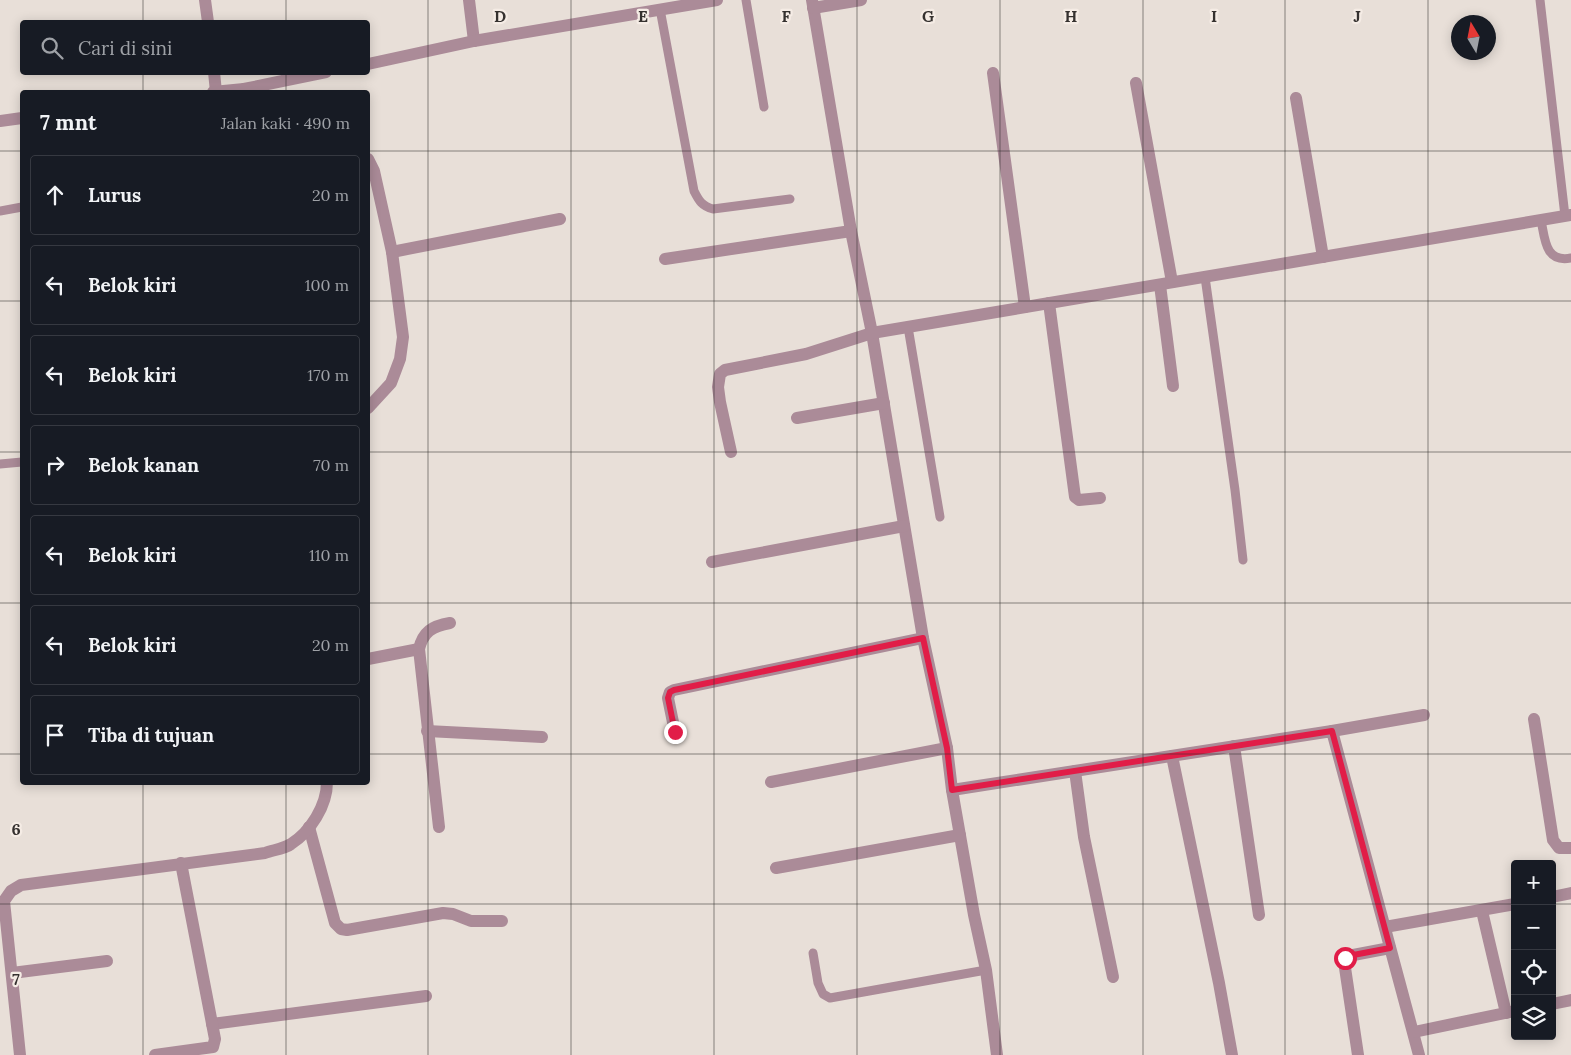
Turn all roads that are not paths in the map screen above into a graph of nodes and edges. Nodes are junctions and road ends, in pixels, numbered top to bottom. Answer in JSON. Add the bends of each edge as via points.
{"nodes":[{"id":1,"x":205,"y":0,"type":"edge"},
{"id":2,"x":469,"y":0,"type":"edge"},
{"id":3,"x":717,"y":0,"type":"edge"},
{"id":4,"x":746,"y":0,"type":"edge"},
{"id":5,"x":861,"y":0,"type":"edge"},
{"id":6,"x":1540,"y":0,"type":"edge"},
{"id":7,"x":677,"y":3,"type":"edge"},
{"id":8,"x":812,"y":4,"type":"edge"},
{"id":9,"x":660,"y":9,"type":"junction"},
{"id":10,"x":208,"y":20,"type":"edge"},
{"id":11,"x":474,"y":41,"type":"junction"},
{"id":12,"x":370,"y":64,"type":"edge"},
{"id":13,"x":993,"y":72,"type":"dead end"},
{"id":14,"x":214,"y":75,"type":"edge"},
{"id":15,"x":314,"y":75,"type":"edge"},
{"id":16,"x":1136,"y":83,"type":"dead end"},
{"id":17,"x":215,"y":90,"type":"edge"},
{"id":18,"x":253,"y":90,"type":"edge"},
{"id":19,"x":1296,"y":98,"type":"dead end"},
{"id":20,"x":764,"y":107,"type":"dead end"},
{"id":21,"x":20,"y":118,"type":"edge"},
{"id":22,"x":0,"y":121,"type":"edge"},
{"id":23,"x":370,"y":163,"type":"edge"},
{"id":24,"x":790,"y":199,"type":"dead end"},
{"id":25,"x":20,"y":207,"type":"edge"},
{"id":26,"x":0,"y":211,"type":"edge"},
{"id":27,"x":1568,"y":215,"type":"edge"},
{"id":28,"x":560,"y":219,"type":"dead end"},
{"id":29,"x":1540,"y":220,"type":"junction"},
{"id":30,"x":851,"y":230,"type":"junction"},
{"id":31,"x":392,"y":252,"type":"junction"},
{"id":32,"x":1323,"y":257,"type":"junction"},
{"id":33,"x":1571,"y":258,"type":"edge"},
{"id":34,"x":666,"y":259,"type":"dead end"},
{"id":35,"x":1205,"y":277,"type":"junction"},
{"id":36,"x":1166,"y":284,"type":"junction"},
{"id":37,"x":1049,"y":303,"type":"junction"},
{"id":38,"x":1025,"y":307,"type":"junction"},
{"id":39,"x":908,"y":327,"type":"junction"},
{"id":40,"x":872,"y":333,"type":"junction"},
{"id":41,"x":1173,"y":386,"type":"dead end"},
{"id":42,"x":884,"y":403,"type":"junction"},
{"id":43,"x":370,"y":406,"type":"edge"},
{"id":44,"x":797,"y":418,"type":"dead end"},
{"id":45,"x":731,"y":452,"type":"dead end"},
{"id":46,"x":20,"y":462,"type":"edge"},
{"id":47,"x":0,"y":464,"type":"edge"},
{"id":48,"x":1100,"y":498,"type":"dead end"},
{"id":49,"x":940,"y":517,"type":"dead end"},
{"id":50,"x":904,"y":526,"type":"junction"},
{"id":51,"x":1243,"y":560,"type":"dead end"},
{"id":52,"x":712,"y":562,"type":"dead end"},
{"id":53,"x":450,"y":623,"type":"dead end"},
{"id":54,"x":923,"y":638,"type":"junction"},
{"id":55,"x":418,"y":649,"type":"junction"},
{"id":56,"x":370,"y":659,"type":"edge"},
{"id":57,"x":1424,"y":715,"type":"dead end"},
{"id":58,"x":1534,"y":720,"type":"dead end"},
{"id":59,"x":1332,"y":731,"type":"junction"},
{"id":60,"x":427,"y":732,"type":"junction"},
{"id":61,"x":675,"y":732,"type":"dead end"},
{"id":62,"x":542,"y":737,"type":"dead end"},
{"id":63,"x":1234,"y":746,"type":"junction"},
{"id":64,"x":947,"y":748,"type":"junction"},
{"id":65,"x":1172,"y":756,"type":"junction"},
{"id":66,"x":1075,"y":771,"type":"junction"},
{"id":67,"x":771,"y":782,"type":"dead end"},
{"id":68,"x":327,"y":785,"type":"edge"},
{"id":69,"x":952,"y":790,"type":"junction"},
{"id":70,"x":309,"y":827,"type":"junction"},
{"id":71,"x":439,"y":827,"type":"dead end"},
{"id":72,"x":960,"y":835,"type":"junction"},
{"id":73,"x":1571,"y":848,"type":"edge"},
{"id":74,"x":181,"y":863,"type":"junction"},
{"id":75,"x":776,"y":868,"type":"dead end"},
{"id":76,"x":1571,"y":893,"type":"edge"},
{"id":77,"x":1556,"y":896,"type":"edge"},
{"id":78,"x":1511,"y":905,"type":"edge"},
{"id":79,"x":1482,"y":911,"type":"junction"},
{"id":80,"x":1260,"y":915,"type":"dead end"},
{"id":81,"x":502,"y":921,"type":"dead end"},
{"id":82,"x":1385,"y":927,"type":"junction"},
{"id":83,"x":1390,"y":948,"type":"junction"},
{"id":84,"x":813,"y":953,"type":"dead end"},
{"id":85,"x":107,"y":961,"type":"dead end"},
{"id":86,"x":986,"y":970,"type":"junction"},
{"id":87,"x":12,"y":973,"type":"junction"},
{"id":88,"x":1113,"y":977,"type":"dead end"},
{"id":89,"x":426,"y":996,"type":"dead end"},
{"id":90,"x":1571,"y":1000,"type":"edge"},
{"id":91,"x":1556,"y":1003,"type":"edge"},
{"id":92,"x":1510,"y":1012,"type":"edge"},
{"id":93,"x":212,"y":1024,"type":"junction"},
{"id":94,"x":1414,"y":1032,"type":"junction"},
{"id":95,"x":20,"y":1055,"type":"edge"},
{"id":96,"x":155,"y":1055,"type":"edge"},
{"id":97,"x":997,"y":1055,"type":"edge"},
{"id":98,"x":1232,"y":1055,"type":"edge"},
{"id":99,"x":1358,"y":1055,"type":"edge"},
{"id":100,"x":1419,"y":1055,"type":"edge"}],
"edges":[{"from":1,"to":10,"type":"street"},
{"from":2,"to":11,"type":"street"},
{"from":3,"to":7,"type":"street"},
{"from":4,"to":20,"type":"lane"},
{"from":5,"to":8,"type":"street"},
{"from":6,"to":27,"type":"lane"},
{"from":7,"to":9,"type":"street"},
{"from":8,"to":30,"type":"street"},
{"from":9,"to":11,"type":"street"},
{"from":9,"to":24,"type":"lane","via":[[698,200],[703,206],[713,209]]},
{"from":11,"to":12,"type":"street"},
{"from":13,"to":38,"type":"street"},
{"from":14,"to":17,"type":"street"},
{"from":15,"to":18,"type":"street"},
{"from":16,"to":36,"type":"street"},
{"from":19,"to":32,"type":"street"},
{"from":21,"to":22,"type":"street"},
{"from":23,"to":31,"type":"street"},
{"from":25,"to":26,"type":"lane"},
{"from":27,"to":29,"type":"street"},
{"from":28,"to":31,"type":"street"},
{"from":29,"to":32,"type":"street"},
{"from":29,"to":33,"type":"lane","via":[[1546,246],[1553,256],[1563,260]]},
{"from":30,"to":34,"type":"street"},
{"from":30,"to":40,"type":"street"},
{"from":31,"to":43,"type":"street","via":[[403,337],[400,359],[391,384]]},
{"from":32,"to":35,"type":"street"},
{"from":35,"to":36,"type":"street"},
{"from":35,"to":51,"type":"lane"},
{"from":36,"to":37,"type":"street"},
{"from":36,"to":41,"type":"street"},
{"from":37,"to":38,"type":"street"},
{"from":37,"to":48,"type":"street","via":[[1075,497],[1079,500]]},
{"from":38,"to":39,"type":"street"},
{"from":39,"to":40,"type":"street"},
{"from":39,"to":49,"type":"lane"},
{"from":40,"to":42,"type":"street"},
{"from":40,"to":45,"type":"street","via":[[806,354],[725,370],[720,374],[720,402]]},
{"from":42,"to":44,"type":"street"},
{"from":42,"to":50,"type":"street"},
{"from":46,"to":47,"type":"lane"},
{"from":50,"to":52,"type":"street"},
{"from":50,"to":54,"type":"street"},
{"from":53,"to":55,"type":"street","via":[[425,634]]},
{"from":54,"to":61,"type":"street","via":[[674,690],[668,698]]},
{"from":54,"to":64,"type":"street"},
{"from":55,"to":56,"type":"street"},
{"from":55,"to":60,"type":"street"},
{"from":57,"to":59,"type":"street"},
{"from":58,"to":73,"type":"street","via":[[1554,840],[1559,848]]},
{"from":59,"to":63,"type":"street"},
{"from":59,"to":82,"type":"street"},
{"from":60,"to":62,"type":"street"},
{"from":60,"to":71,"type":"street"},
{"from":63,"to":65,"type":"street"},
{"from":63,"to":80,"type":"street"},
{"from":64,"to":67,"type":"street"},
{"from":64,"to":69,"type":"street"},
{"from":65,"to":66,"type":"street"},
{"from":65,"to":98,"type":"street"},
{"from":66,"to":69,"type":"street"},
{"from":66,"to":88,"type":"street","via":[[1084,836]]},
{"from":68,"to":70,"type":"street","via":[[320,812]]},
{"from":69,"to":72,"type":"street"},
{"from":70,"to":74,"type":"street","via":[[290,845],[265,853]]},
{"from":70,"to":81,"type":"street","via":[[334,923],[341,929],[443,913],[471,922]]},
{"from":72,"to":75,"type":"street"},
{"from":72,"to":86,"type":"street"},
{"from":74,"to":87,"type":"street","via":[[21,885],[11,890],[4,901]]},
{"from":74,"to":93,"type":"street"},
{"from":76,"to":77,"type":"street"},
{"from":78,"to":79,"type":"street"},
{"from":79,"to":82,"type":"street"},
{"from":79,"to":92,"type":"street"},
{"from":82,"to":83,"type":"street"},
{"from":83,"to":94,"type":"street"},
{"from":83,"to":99,"type":"street","via":[[1348,956],[1344,961]]},
{"from":84,"to":86,"type":"lane","via":[[818,983],[823,994],[830,998]]},
{"from":85,"to":87,"type":"street"},
{"from":86,"to":97,"type":"street"},
{"from":87,"to":95,"type":"street"},
{"from":89,"to":93,"type":"street"},
{"from":90,"to":91,"type":"street"},
{"from":92,"to":94,"type":"street"},
{"from":93,"to":96,"type":"street","via":[[213,1047]]},
{"from":94,"to":100,"type":"street"}]}
